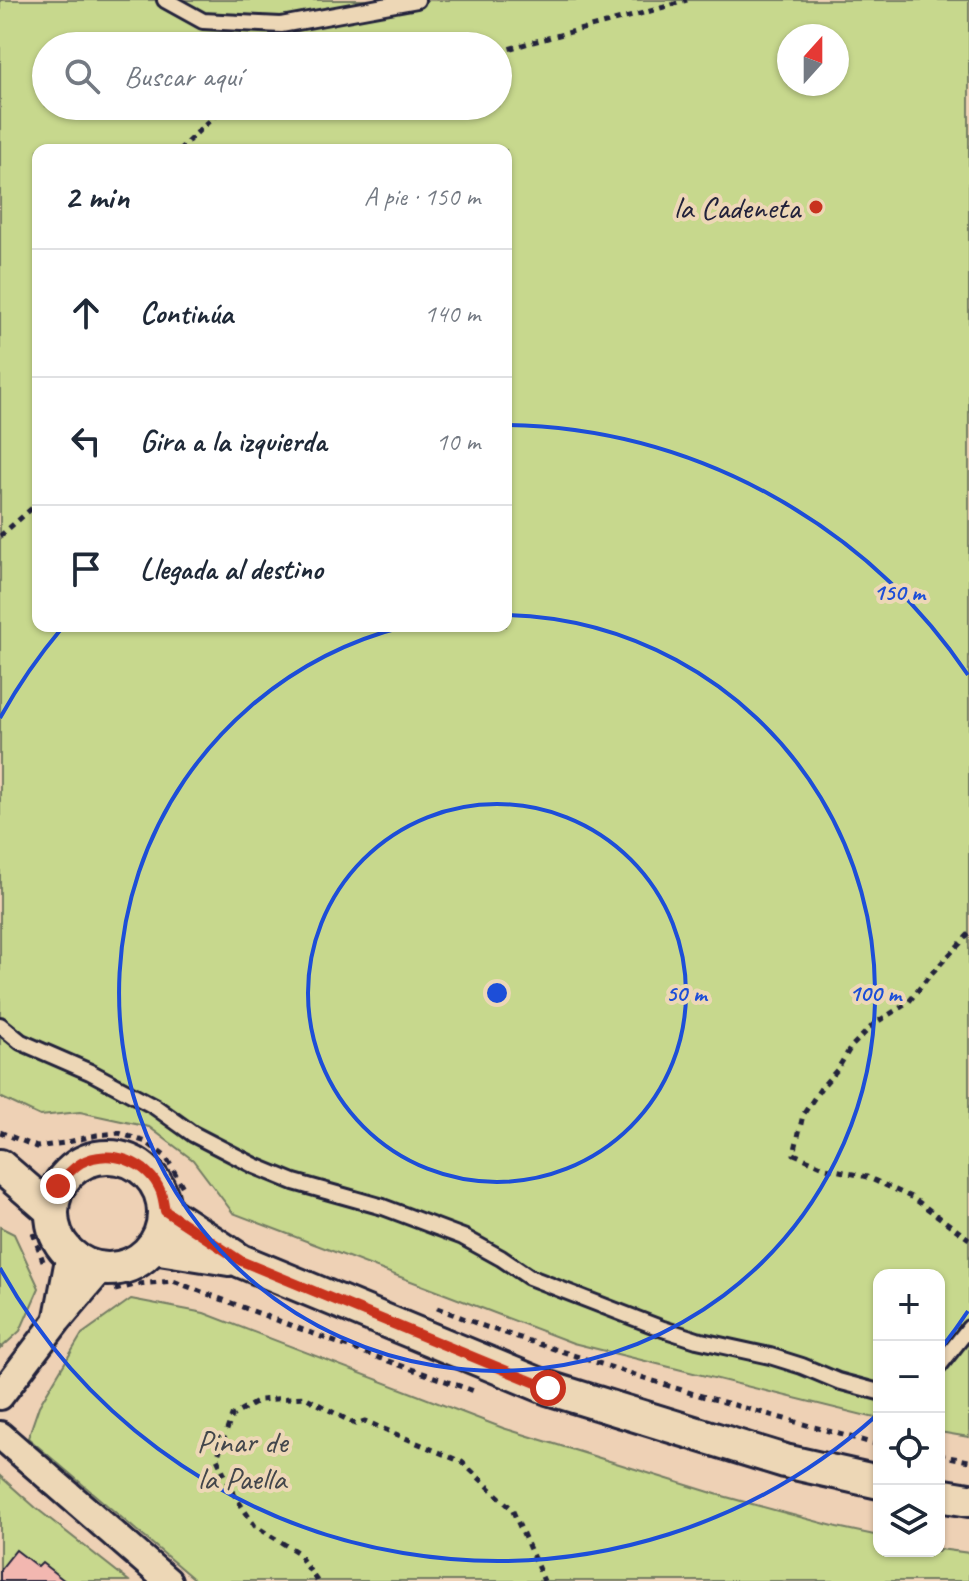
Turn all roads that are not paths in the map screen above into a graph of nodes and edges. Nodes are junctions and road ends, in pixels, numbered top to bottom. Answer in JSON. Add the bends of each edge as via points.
{"nodes":[{"id":1,"x":165,"y":0,"type":"edge"},
{"id":2,"x":417,"y":0,"type":"edge"},
{"id":3,"x":0,"y":1025,"type":"edge"},
{"id":4,"x":0,"y":1164,"type":"edge"},
{"id":5,"x":66,"y":1175,"type":"junction"},
{"id":6,"x":177,"y":1204,"type":"junction"},
{"id":7,"x":40,"y":1218,"type":"junction"},
{"id":8,"x":153,"y":1247,"type":"junction"},
{"id":9,"x":59,"y":1260,"type":"junction"},
{"id":10,"x":241,"y":1261,"type":"junction"},
{"id":11,"x":102,"y":1281,"type":"junction"},
{"id":12,"x":57,"y":1321,"type":"junction"},
{"id":13,"x":969,"y":1328,"type":"edge"},
{"id":14,"x":945,"y":1358,"type":"edge"},
{"id":15,"x":873,"y":1390,"type":"edge"},
{"id":16,"x":0,"y":1396,"type":"edge"},
{"id":17,"x":0,"y":1435,"type":"edge"},
{"id":18,"x":873,"y":1481,"type":"edge"},
{"id":19,"x":945,"y":1496,"type":"edge"},
{"id":20,"x":969,"y":1500,"type":"edge"},
{"id":21,"x":168,"y":1581,"type":"edge"}],
"edges":[{"from":1,"to":2,"type":"lane","via":[[203,21],[281,25]]},
{"from":3,"to":15,"type":"lane","via":[[21,1042],[90,1072],[255,1166],[463,1237],[529,1277],[663,1329],[770,1356]]},
{"from":4,"to":5,"type":"street"},
{"from":4,"to":7,"type":"street"},
{"from":5,"to":6,"type":"street","via":[[81,1163],[119,1157],[137,1164]]},
{"from":5,"to":7,"type":"street"},
{"from":6,"to":8,"type":"street"},
{"from":6,"to":10,"type":"street"},
{"from":7,"to":9,"type":"street","via":[[54,1227]]},
{"from":8,"to":10,"type":"street"},
{"from":8,"to":11,"type":"street"},
{"from":9,"to":11,"type":"street","via":[[83,1263]]},
{"from":9,"to":12,"type":"street"},
{"from":10,"to":18,"type":"street","via":[[548,1388],[785,1461]]},
{"from":11,"to":12,"type":"street"},
{"from":12,"to":16,"type":"street"},
{"from":13,"to":14,"type":"lane"},
{"from":17,"to":21,"type":"street"},
{"from":19,"to":20,"type":"street"}]}
